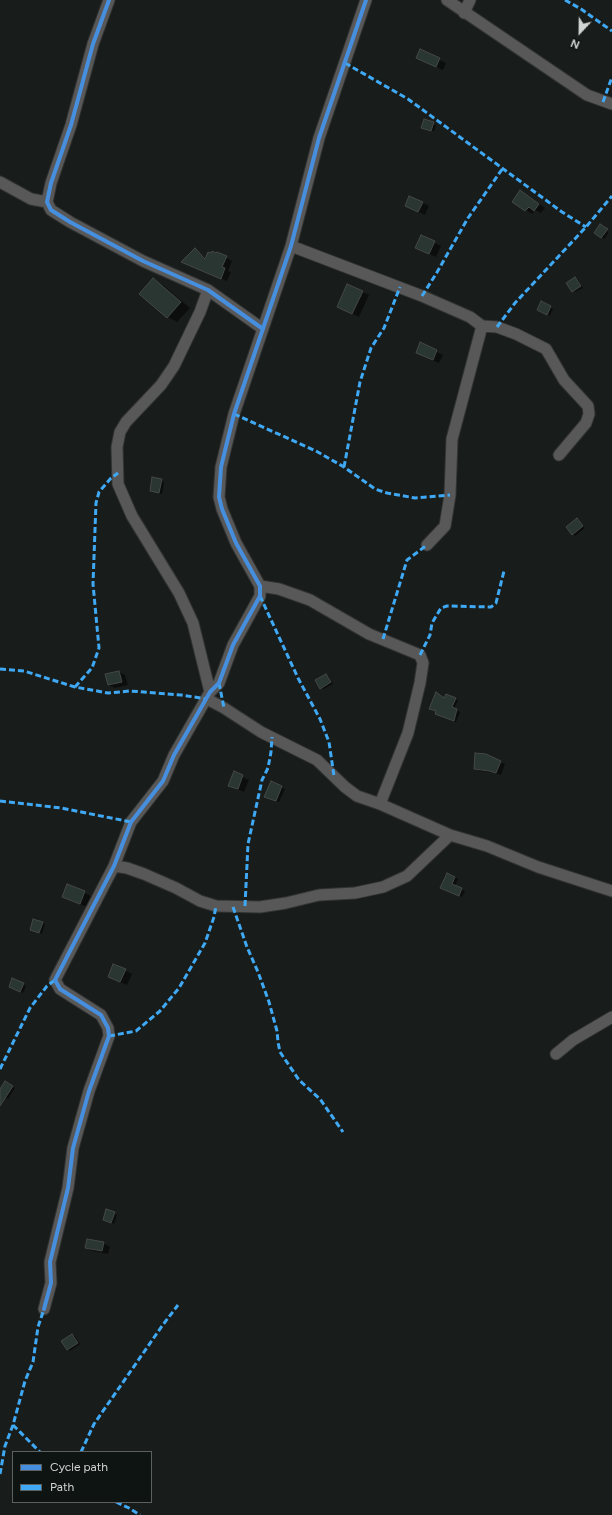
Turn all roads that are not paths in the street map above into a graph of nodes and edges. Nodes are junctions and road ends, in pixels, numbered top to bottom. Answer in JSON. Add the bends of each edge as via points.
{"nodes":[{"id":1,"x":109,"y":0,"type":"edge"},
{"id":2,"x":366,"y":0,"type":"edge"},
{"id":3,"x":447,"y":0,"type":"edge"},
{"id":4,"x":470,"y":0,"type":"edge"},
{"id":5,"x":464,"y":12,"type":"junction"},
{"id":6,"x":612,"y":104,"type":"edge"},
{"id":7,"x":0,"y":182,"type":"edge"},
{"id":8,"x":47,"y":202,"type":"junction"},
{"id":9,"x":291,"y":246,"type":"junction"},
{"id":10,"x":208,"y":290,"type":"junction"},
{"id":11,"x":482,"y":326,"type":"junction"},
{"id":12,"x":263,"y":330,"type":"junction"},
{"id":13,"x":559,"y":455,"type":"dead end"},
{"id":14,"x":427,"y":545,"type":"dead end"},
{"id":15,"x":260,"y":586,"type":"junction"},
{"id":16,"x":209,"y":696,"type":"junction"},
{"id":17,"x":380,"y":804,"type":"junction"},
{"id":18,"x":450,"y":835,"type":"junction"},
{"id":19,"x":114,"y":866,"type":"junction"},
{"id":20,"x":612,"y":891,"type":"edge"},
{"id":21,"x":612,"y":1016,"type":"edge"},
{"id":22,"x":556,"y":1054,"type":"dead end"},
{"id":23,"x":44,"y":1310,"type":"dead end"}],
"edges":[{"from":1,"to":8,"type":"street","via":[[93,44]]},
{"from":2,"to":9,"type":"street","via":[[319,138]]},
{"from":3,"to":5,"type":"street"},
{"from":4,"to":5,"type":"street"},
{"from":5,"to":6,"type":"street","via":[[587,95]]},
{"from":7,"to":8,"type":"street","via":[[31,199]]},
{"from":8,"to":10,"type":"street","via":[[51,210],[70,222],[143,261]]},
{"from":9,"to":11,"type":"street","via":[[470,316]]},
{"from":9,"to":12,"type":"street"},
{"from":10,"to":12,"type":"street"},
{"from":10,"to":16,"type":"street","via":[[174,366],[161,385],[126,422],[120,432],[117,447],[118,484],[132,516],[193,623]]},
{"from":11,"to":13,"type":"street","via":[[503,329],[546,349],[564,380],[588,406],[586,423]]},
{"from":11,"to":14,"type":"street","via":[[452,439],[450,495],[445,526]]},
{"from":12,"to":15,"type":"street","via":[[234,414],[221,467],[219,497],[236,543]]},
{"from":15,"to":16,"type":"street","via":[[260,596],[233,645],[219,684]]},
{"from":15,"to":17,"type":"street","via":[[279,589],[310,600],[369,634],[420,654],[423,663],[420,683],[408,733]]},
{"from":16,"to":17,"type":"street","via":[[261,732],[317,760],[357,796]]},
{"from":16,"to":19,"type":"street","via":[[174,755],[163,781],[132,822]]},
{"from":17,"to":18,"type":"street"},
{"from":18,"to":19,"type":"street","via":[[407,876],[383,887],[355,893],[319,895],[260,907],[216,906],[144,874]]},
{"from":18,"to":20,"type":"street"},
{"from":19,"to":23,"type":"street","via":[[55,980],[60,989],[101,1015],[109,1036],[88,1091],[73,1148],[68,1188],[50,1262],[51,1284]]},
{"from":21,"to":22,"type":"street","via":[[572,1040]]}]}
